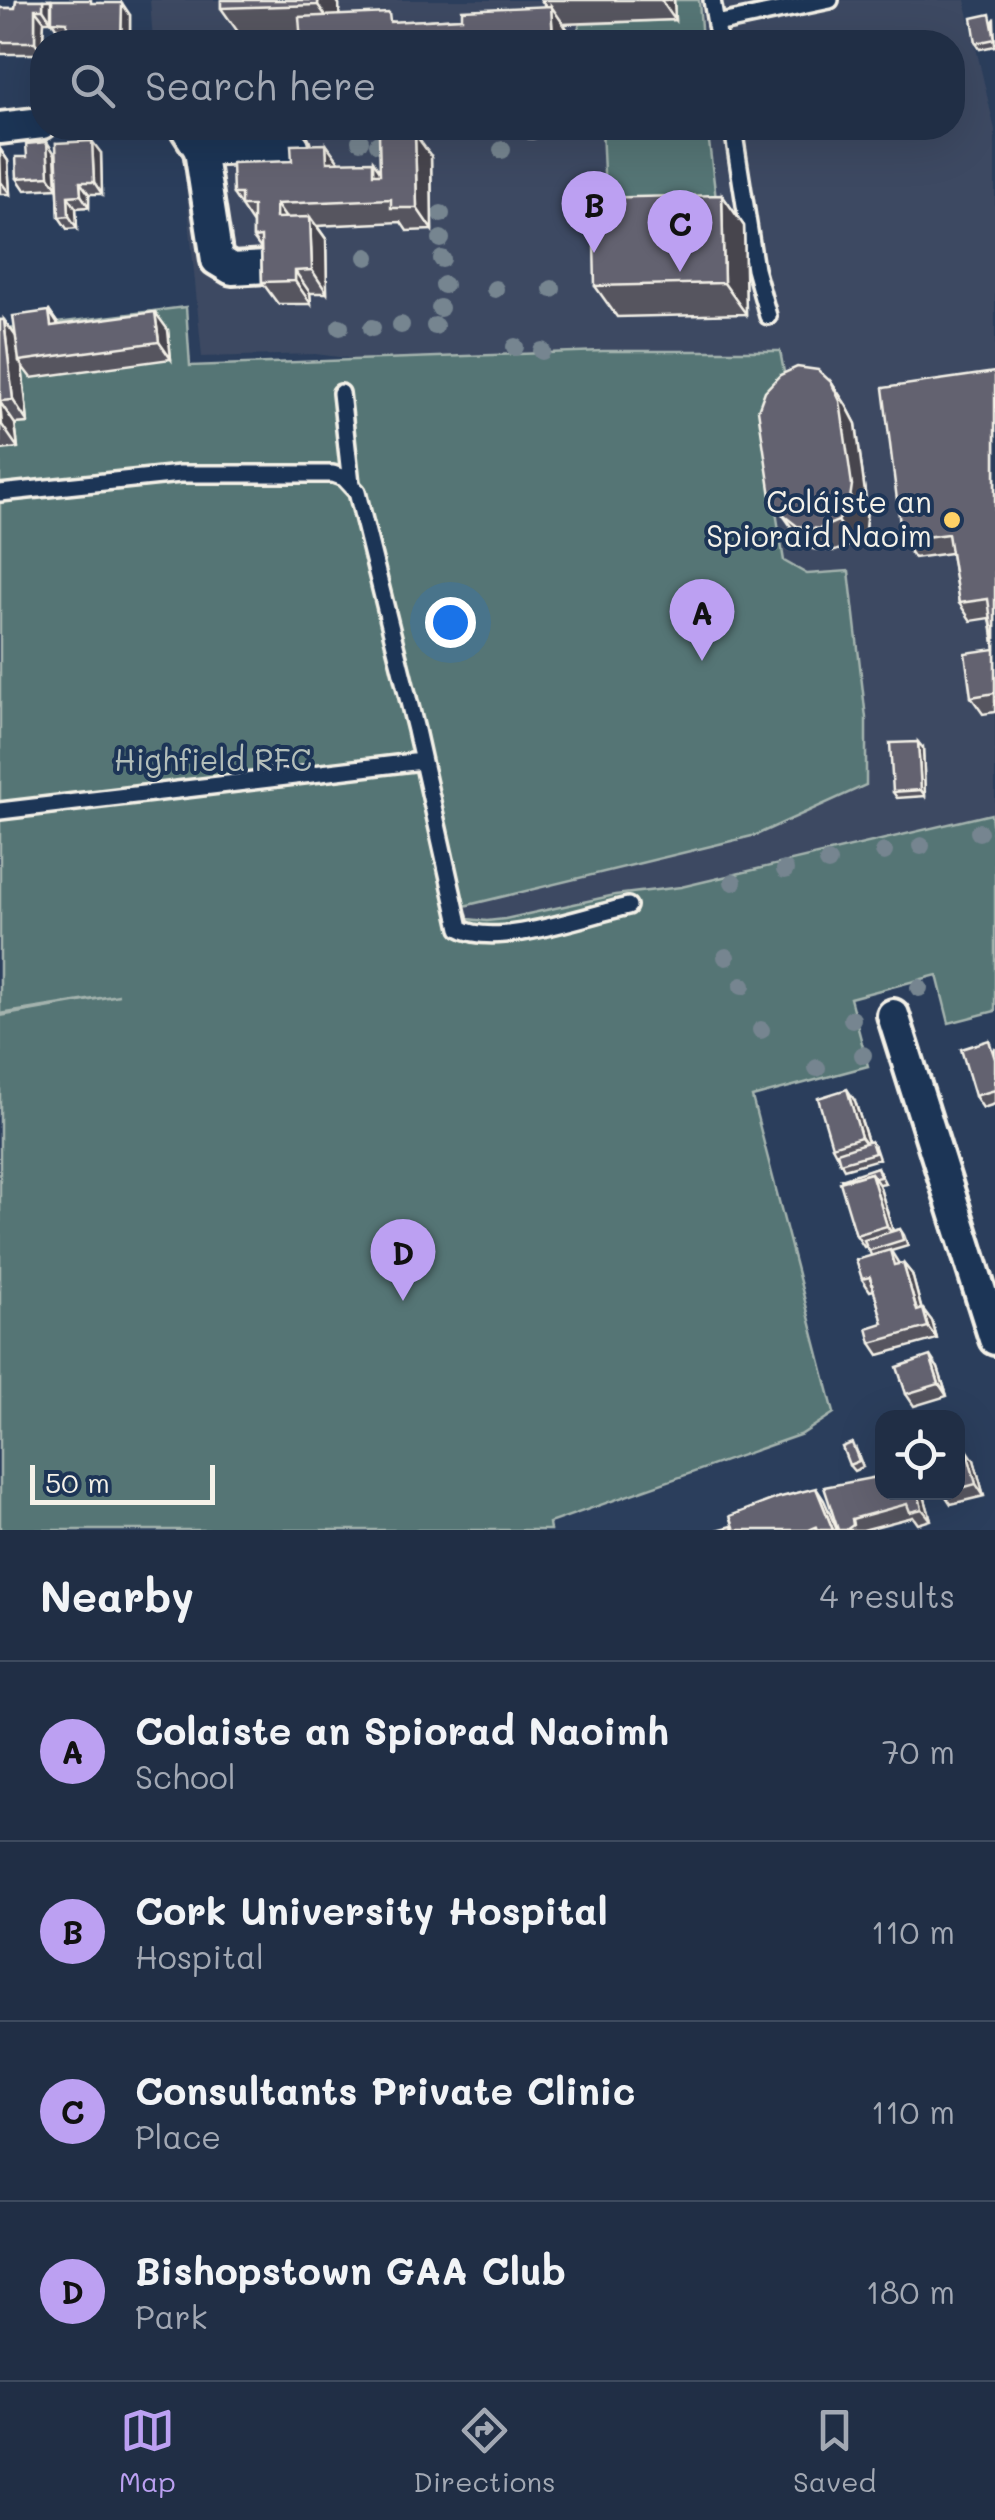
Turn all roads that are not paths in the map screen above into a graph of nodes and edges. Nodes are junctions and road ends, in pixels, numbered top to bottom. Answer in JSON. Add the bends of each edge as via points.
{"nodes":[{"id":1,"x":712,"y":0,"type":"edge"},
{"id":2,"x":830,"y":0,"type":"edge"},
{"id":3,"x":716,"y":24,"type":"junction"},
{"id":4,"x":717,"y":30,"type":"edge"},
{"id":5,"x":30,"y":124,"type":"edge"},
{"id":6,"x":0,"y":128,"type":"edge"},
{"id":7,"x":193,"y":140,"type":"edge"},
{"id":8,"x":218,"y":140,"type":"edge"},
{"id":9,"x":735,"y":140,"type":"edge"},
{"id":10,"x":293,"y":146,"type":"edge"},
{"id":11,"x":267,"y":268,"type":"edge"},
{"id":12,"x":768,"y":316,"type":"dead end"},
{"id":13,"x":341,"y":393,"type":"dead end"},
{"id":14,"x":352,"y":484,"type":"junction"},
{"id":15,"x":0,"y":493,"type":"edge"},
{"id":16,"x":422,"y":760,"type":"junction"},
{"id":17,"x":0,"y":810,"type":"edge"},
{"id":18,"x":628,"y":906,"type":"dead end"},
{"id":19,"x":894,"y":1015,"type":"dead end"},
{"id":20,"x":987,"y":1288,"type":"edge"},
{"id":21,"x":995,"y":1338,"type":"edge"}],
"edges":[{"from":1,"to":3,"type":"lane"},
{"from":2,"to":3,"type":"lane"},
{"from":3,"to":4,"type":"lane"},
{"from":5,"to":6,"type":"street"},
{"from":7,"to":11,"type":"street","via":[[217,260],[232,269]]},
{"from":8,"to":10,"type":"street"},
{"from":9,"to":12,"type":"lane"},
{"from":13,"to":14,"type":"lane"},
{"from":14,"to":15,"type":"lane","via":[[333,474],[180,474]]},
{"from":14,"to":16,"type":"lane"},
{"from":16,"to":17,"type":"lane"},
{"from":16,"to":18,"type":"lane","via":[[460,928],[511,933]]},
{"from":19,"to":20,"type":"street"},
{"from":20,"to":21,"type":"street"}]}
